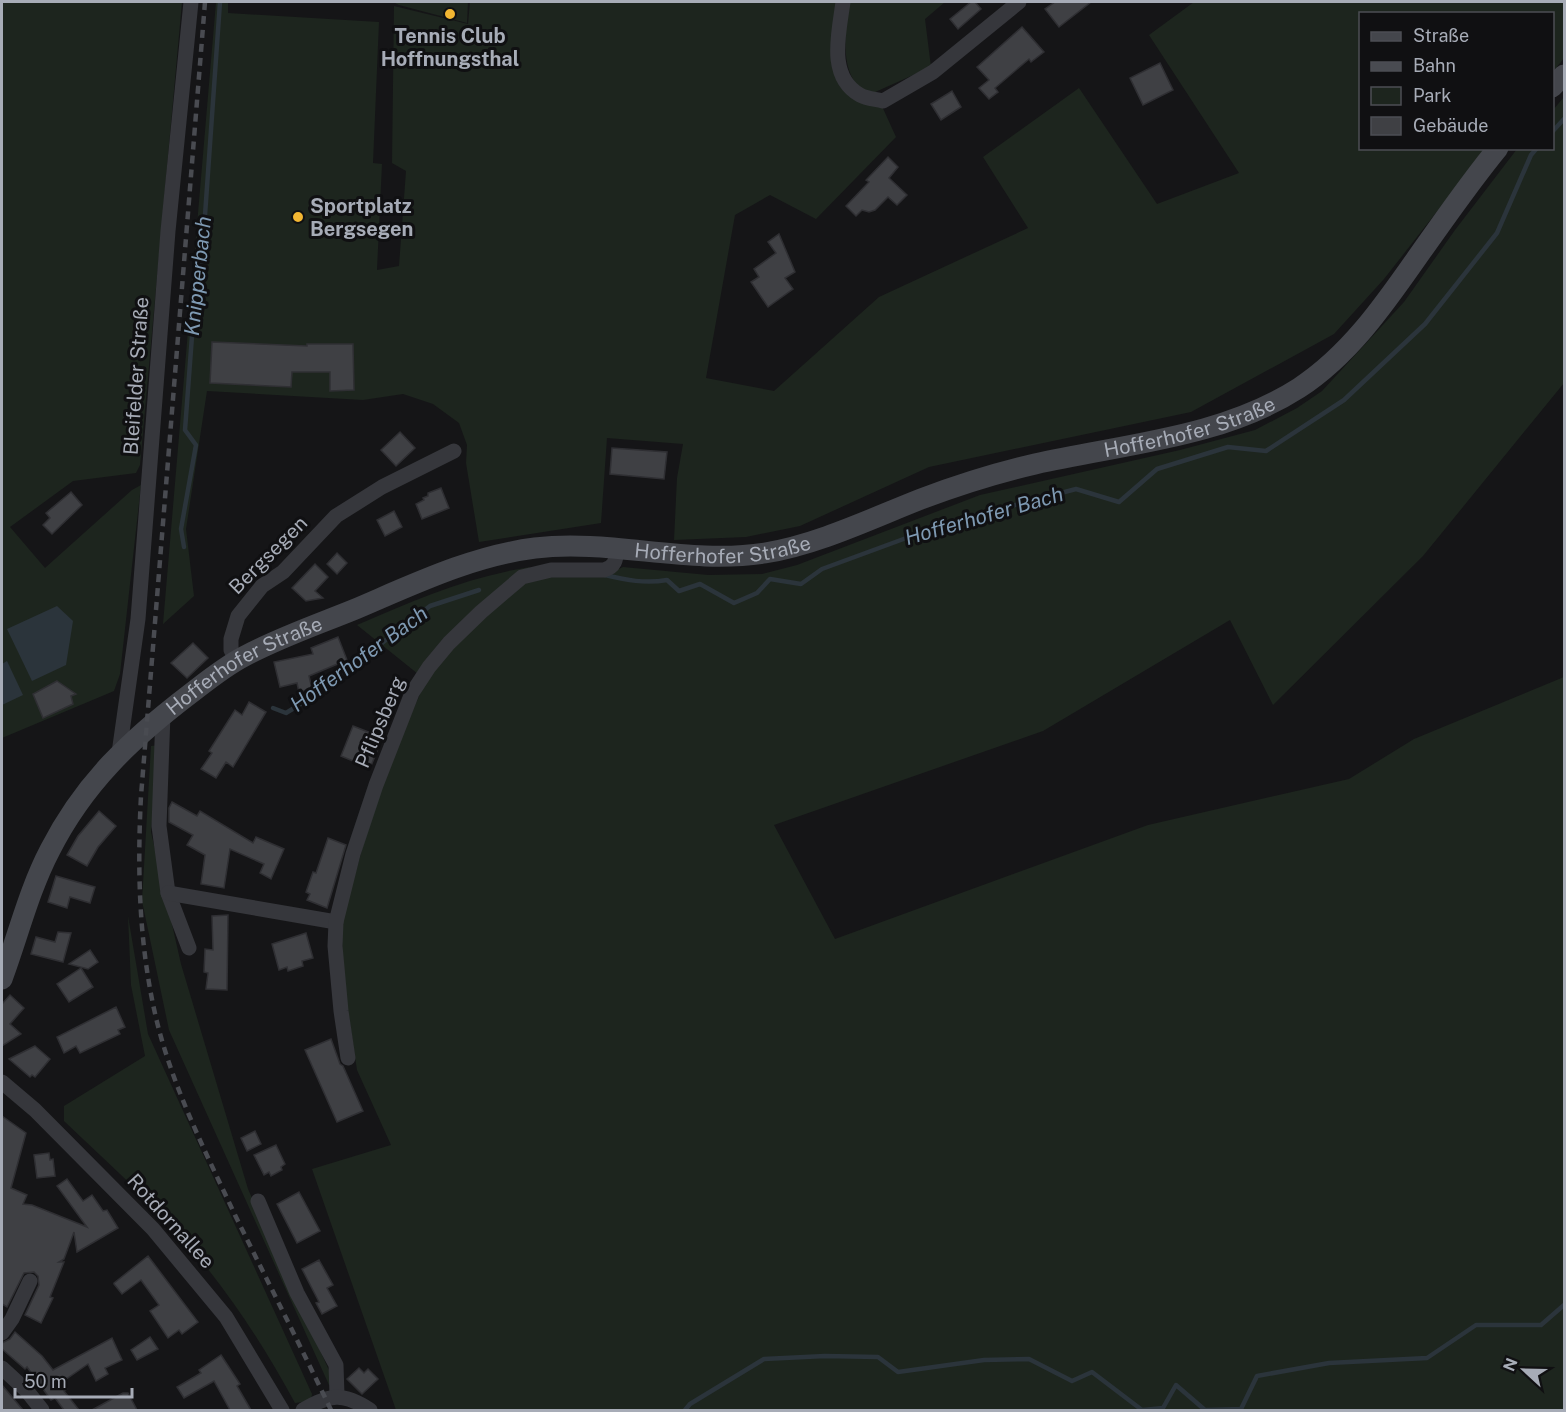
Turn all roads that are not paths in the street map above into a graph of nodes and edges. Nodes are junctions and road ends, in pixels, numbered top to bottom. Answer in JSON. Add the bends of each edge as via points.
{"nodes":[{"id":1,"x":191,"y":2,"type":"edge"},
{"id":2,"x":843,"y":2,"type":"edge"},
{"id":3,"x":1019,"y":2,"type":"edge"},
{"id":4,"x":1496,"y":150,"type":"edge"},
{"id":5,"x":453,"y":451,"type":"dead end"},
{"id":6,"x":617,"y":549,"type":"junction"},
{"id":7,"x":236,"y":660,"type":"junction"},
{"id":8,"x":163,"y":714,"type":"junction"},
{"id":9,"x":119,"y":753,"type":"junction"},
{"id":10,"x":168,"y":893,"type":"junction"},
{"id":11,"x":336,"y":922,"type":"junction"},
{"id":12,"x":189,"y":948,"type":"dead end"},
{"id":13,"x":2,"y":979,"type":"edge"},
{"id":14,"x":348,"y":1058,"type":"dead end"},
{"id":15,"x":2,"y":1082,"type":"edge"},
{"id":16,"x":258,"y":1202,"type":"dead end"},
{"id":17,"x":30,"y":1281,"type":"dead end"},
{"id":18,"x":2,"y":1333,"type":"edge"},
{"id":19,"x":2,"y":1368,"type":"edge"},
{"id":20,"x":337,"y":1395,"type":"junction"},
{"id":21,"x":42,"y":1410,"type":"edge"},
{"id":22,"x":282,"y":1410,"type":"edge"},
{"id":23,"x":303,"y":1410,"type":"edge"},
{"id":24,"x":370,"y":1410,"type":"edge"}],
"edges":[{"from":1,"to":9,"type":"street","name":"Bleifelder Straße","via":[[168,231],[138,619]]},
{"from":2,"to":3,"type":"street","via":[[839,71],[849,87],[862,97],[883,101],[933,72]]},
{"from":4,"to":6,"type":"street","name":"Hofferhofer Straße","via":[[1371,321],[1325,369],[1273,403],[1206,428],[998,473],[785,549],[708,557]]},
{"from":5,"to":7,"type":"street","name":"Bergsegen","via":[[382,487],[336,516],[283,572],[262,586],[238,616],[231,639]]},
{"from":6,"to":7,"type":"street","name":"Hofferhofer Straße","via":[[534,548],[492,557],[445,571]]},
{"from":6,"to":11,"type":"street","name":"Pflipsberg","via":[[611,568],[550,570],[522,577],[481,612],[429,667],[412,693],[376,785],[352,854]]},
{"from":7,"to":8,"type":"street","name":"Hofferhofer Straße"},
{"from":8,"to":9,"type":"street","name":"Hofferhofer Straße"},
{"from":8,"to":10,"type":"street","via":[[159,826]]},
{"from":9,"to":13,"type":"street","name":"Hofferhofer Straße","via":[[87,791],[52,845],[39,871]]},
{"from":10,"to":11,"type":"street"},
{"from":10,"to":12,"type":"street"},
{"from":11,"to":14,"type":"street","name":"Pflipsberg"},
{"from":15,"to":22,"type":"street","name":"Rotdornallee","via":[[153,1229],[226,1317]]},
{"from":16,"to":20,"type":"street","via":[[297,1293],[336,1365]]},
{"from":17,"to":18,"type":"street"},
{"from":19,"to":21,"type":"street"},
{"from":20,"to":23,"type":"street"},
{"from":20,"to":24,"type":"street"}]}
